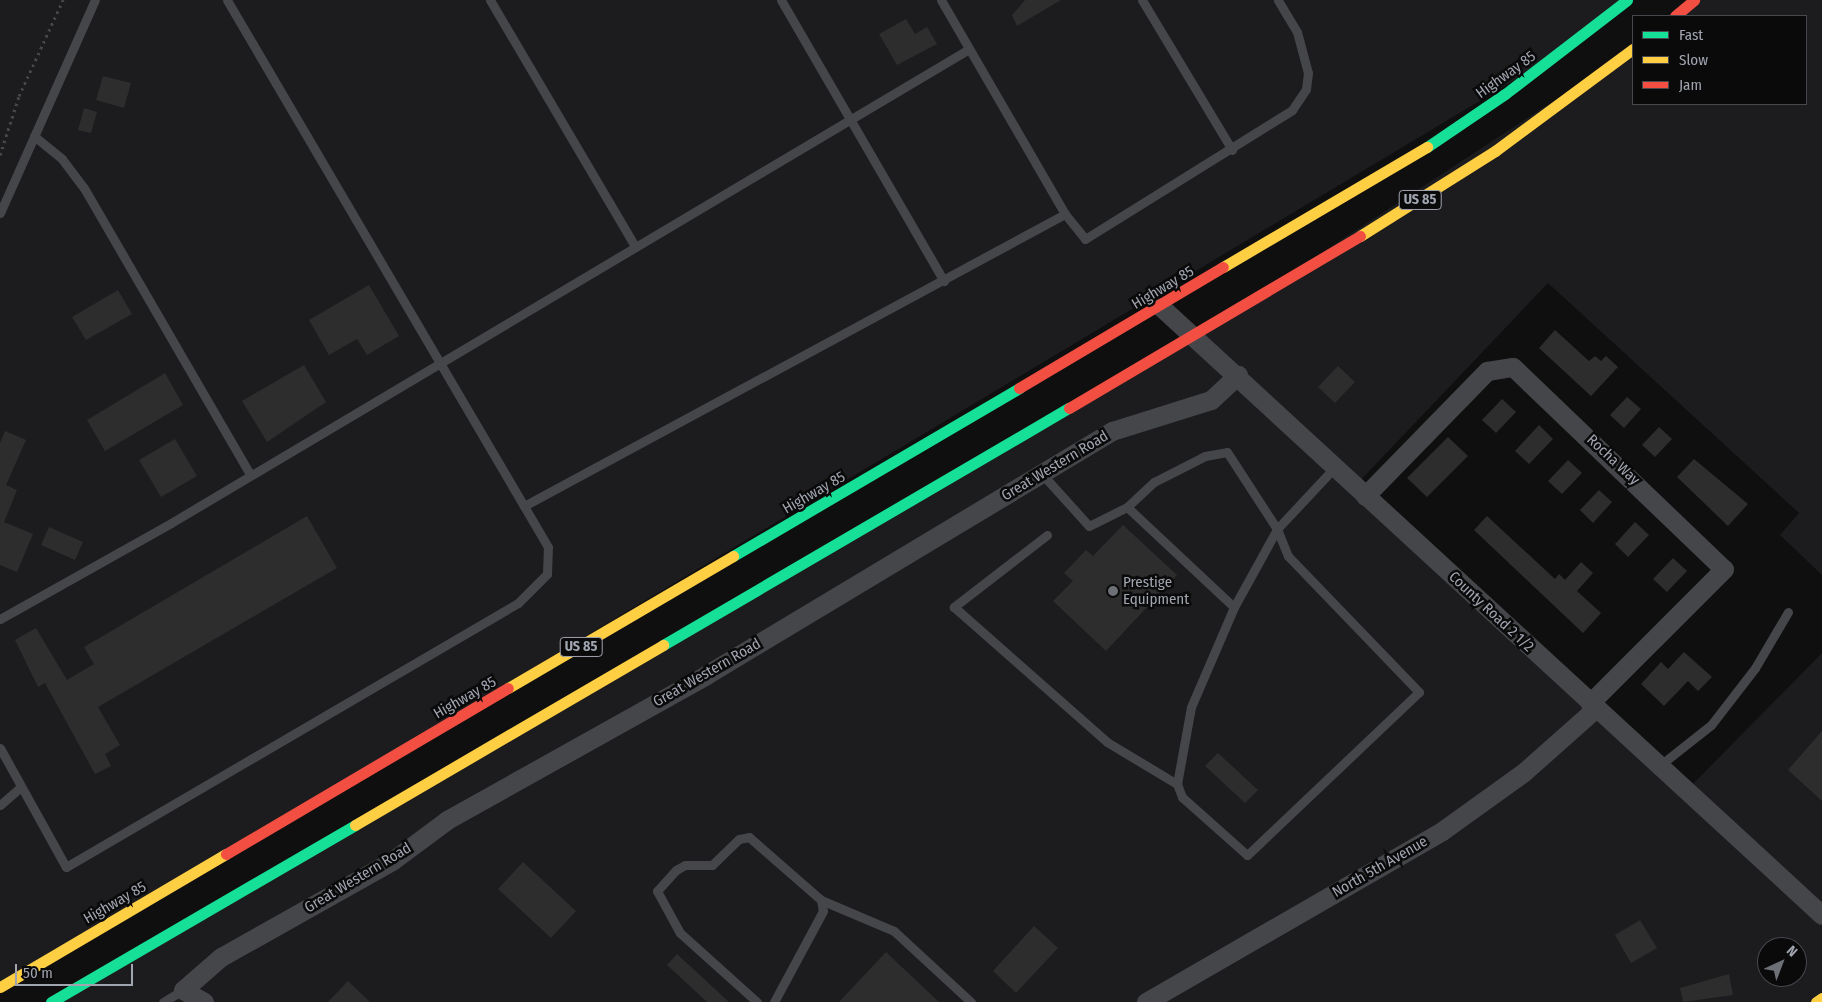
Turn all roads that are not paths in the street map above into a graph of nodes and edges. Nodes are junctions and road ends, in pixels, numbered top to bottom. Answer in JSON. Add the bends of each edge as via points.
{"nodes":[{"id":1,"x":95,"y":0,"type":"edge"},
{"id":2,"x":226,"y":0,"type":"edge"},
{"id":3,"x":490,"y":0,"type":"edge"},
{"id":4,"x":781,"y":0,"type":"edge"},
{"id":5,"x":941,"y":0,"type":"edge"},
{"id":6,"x":1142,"y":0,"type":"edge"},
{"id":7,"x":1278,"y":0,"type":"edge"},
{"id":8,"x":1627,"y":0,"type":"edge"},
{"id":9,"x":1694,"y":0,"type":"edge"},
{"id":10,"x":1675,"y":15,"type":"edge"},
{"id":11,"x":969,"y":49,"type":"junction"},
{"id":12,"x":1632,"y":50,"type":"edge"},
{"id":13,"x":850,"y":119,"type":"junction"},
{"id":14,"x":34,"y":136,"type":"junction"},
{"id":15,"x":1232,"y":150,"type":"junction"},
{"id":16,"x":0,"y":213,"type":"edge"},
{"id":17,"x":1065,"y":214,"type":"junction"},
{"id":18,"x":635,"y":246,"type":"junction"},
{"id":19,"x":944,"y":281,"type":"junction"},
{"id":20,"x":1162,"y":307,"type":"junction"},
{"id":21,"x":1196,"y":335,"type":"junction"},
{"id":22,"x":439,"y":362,"type":"junction"},
{"id":23,"x":1238,"y":375,"type":"junction"},
{"id":24,"x":1335,"y":467,"type":"junction"},
{"id":25,"x":250,"y":474,"type":"junction"},
{"id":26,"x":1042,"y":474,"type":"junction"},
{"id":27,"x":1365,"y":496,"type":"junction"},
{"id":28,"x":524,"y":506,"type":"junction"},
{"id":29,"x":1127,"y":507,"type":"junction"},
{"id":30,"x":1277,"y":529,"type":"junction"},
{"id":31,"x":1047,"y":535,"type":"dead end"},
{"id":32,"x":1234,"y":607,"type":"junction"},
{"id":33,"x":1788,"y":612,"type":"dead end"},
{"id":34,"x":0,"y":619,"type":"edge"},
{"id":35,"x":1594,"y":703,"type":"junction"},
{"id":36,"x":0,"y":748,"type":"edge"},
{"id":37,"x":1659,"y":766,"type":"junction"},
{"id":38,"x":1177,"y":784,"type":"junction"},
{"id":39,"x":21,"y":787,"type":"junction"},
{"id":40,"x":0,"y":805,"type":"edge"},
{"id":41,"x":821,"y":900,"type":"junction"},
{"id":42,"x":1822,"y":915,"type":"edge"},
{"id":43,"x":0,"y":988,"type":"edge"},
{"id":44,"x":183,"y":990,"type":"junction"},
{"id":45,"x":1822,"y":998,"type":"edge"},
{"id":46,"x":51,"y":1002,"type":"edge"},
{"id":47,"x":163,"y":1002,"type":"edge"},
{"id":48,"x":204,"y":1002,"type":"edge"},
{"id":49,"x":757,"y":1002,"type":"edge"},
{"id":50,"x":774,"y":1002,"type":"edge"},
{"id":51,"x":971,"y":1002,"type":"edge"},
{"id":52,"x":1146,"y":1002,"type":"edge"},
{"id":53,"x":1816,"y":1002,"type":"edge"}],
"edges":[{"from":1,"to":14,"type":"lane"},
{"from":2,"to":22,"type":"lane"},
{"from":3,"to":18,"type":"lane"},
{"from":4,"to":13,"type":"lane"},
{"from":5,"to":11,"type":"lane"},
{"from":6,"to":15,"type":"lane"},
{"from":7,"to":15,"type":"lane","via":[[1297,32],[1308,73],[1306,89],[1292,110]]},
{"from":8,"to":20,"type":"main road","name":"Highway 85","number":"US 85","via":[[1451,132]]},
{"from":9,"to":10,"type":"main road"},
{"from":11,"to":13,"type":"lane"},
{"from":11,"to":17,"type":"lane"},
{"from":12,"to":21,"type":"main road","number":"US 85","via":[[1433,191]]},
{"from":13,"to":18,"type":"lane"},
{"from":13,"to":19,"type":"lane"},
{"from":14,"to":16,"type":"lane"},
{"from":14,"to":25,"type":"lane","via":[[62,159],[84,188]]},
{"from":15,"to":17,"type":"lane","via":[[1085,239]]},
{"from":17,"to":19,"type":"lane"},
{"from":18,"to":22,"type":"lane"},
{"from":19,"to":28,"type":"lane"},
{"from":20,"to":21,"type":"street","name":"County Road 2 1/2"},
{"from":20,"to":43,"type":"main road","name":"Highway 85","number":"US 85"},
{"from":21,"to":23,"type":"street","name":"County Road 2 1/2"},
{"from":21,"to":46,"type":"main road","number":"US 85"},
{"from":22,"to":25,"type":"lane"},
{"from":22,"to":28,"type":"lane"},
{"from":23,"to":24,"type":"street","name":"County Road 2 1/2"},
{"from":23,"to":26,"type":"street","name":"Great Western Road","via":[[1211,400],[1112,432]]},
{"from":24,"to":27,"type":"street","name":"County Road 2 1/2"},
{"from":24,"to":30,"type":"lane"},
{"from":25,"to":34,"type":"lane"},
{"from":26,"to":29,"type":"lane","via":[[1089,526]]},
{"from":26,"to":44,"type":"street","name":"Great Western Road","via":[[706,675],[447,820],[392,861],[221,957]]},
{"from":27,"to":35,"type":"street","name":"County Road 2 1/2"},
{"from":27,"to":35,"type":"street","name":"Rocha Way","via":[[1486,371],[1513,367],[1723,564],[1724,569]]},
{"from":28,"to":39,"type":"lane","via":[[548,547],[547,574],[518,602],[66,867]]},
{"from":29,"to":30,"type":"lane","via":[[1154,482],[1205,456],[1227,452]]},
{"from":29,"to":32,"type":"lane"},
{"from":30,"to":32,"type":"lane"},
{"from":30,"to":38,"type":"lane","via":[[1288,556],[1419,692],[1247,854],[1182,797]]},
{"from":31,"to":38,"type":"lane","via":[[954,607],[1108,742]]},
{"from":32,"to":38,"type":"lane","via":[[1191,707]]},
{"from":33,"to":37,"type":"lane","via":[[1755,668],[1711,725]]},
{"from":35,"to":37,"type":"street","name":"County Road 2 1/2"},
{"from":35,"to":52,"type":"street","name":"North 5th Avenue","via":[[1524,772],[1450,826]]},
{"from":36,"to":39,"type":"lane"},
{"from":37,"to":42,"type":"street","name":"County Road 2 1/2"},
{"from":39,"to":40,"type":"lane"},
{"from":41,"to":49,"type":"lane","via":[[749,836],[740,839],[712,865],[685,865],[676,870],[658,891],[680,933]]},
{"from":41,"to":50,"type":"lane","via":[[818,926],[792,964]]},
{"from":41,"to":51,"type":"lane","via":[[894,931]]},
{"from":44,"to":47,"type":"lane"},
{"from":44,"to":48,"type":"street"},
{"from":45,"to":53,"type":"main road"}]}
